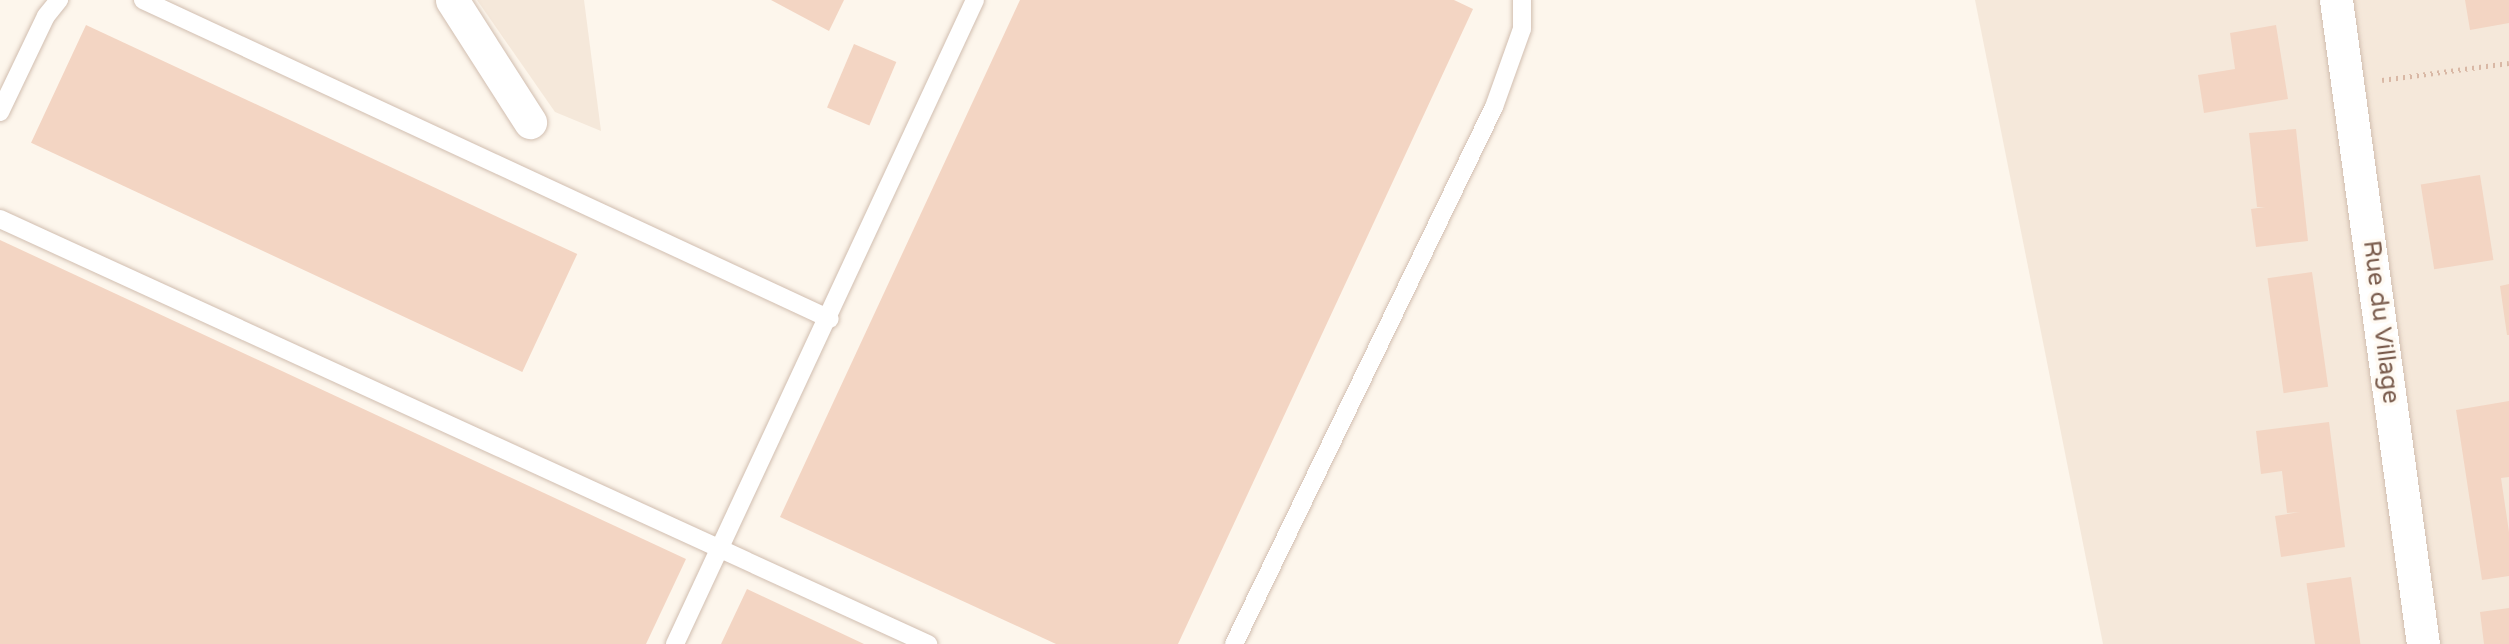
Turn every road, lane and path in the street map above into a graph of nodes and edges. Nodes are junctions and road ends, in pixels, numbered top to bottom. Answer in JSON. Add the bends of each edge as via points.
{"nodes":[{"id":1,"x":59,"y":0,"type":"edge"},
{"id":2,"x":143,"y":0,"type":"edge"},
{"id":3,"x":452,"y":0,"type":"edge"},
{"id":4,"x":975,"y":0,"type":"edge"},
{"id":5,"x":1522,"y":0,"type":"edge"},
{"id":6,"x":2336,"y":0,"type":"edge"},
{"id":7,"x":2509,"y":63,"type":"edge"},
{"id":8,"x":2350,"y":85,"type":"junction"},
{"id":9,"x":0,"y":111,"type":"edge"},
{"id":10,"x":530,"y":122,"type":"dead end"},
{"id":11,"x":0,"y":219,"type":"edge"},
{"id":12,"x":830,"y":318,"type":"junction"},
{"id":13,"x":720,"y":547,"type":"junction"},
{"id":14,"x":675,"y":644,"type":"edge"},
{"id":15,"x":928,"y":644,"type":"edge"},
{"id":16,"x":1234,"y":644,"type":"edge"},
{"id":17,"x":2423,"y":644,"type":"edge"}],
"edges":[{"from":1,"to":9,"type":"lane","via":[[46,16]]},
{"from":2,"to":12,"type":"lane"},
{"from":3,"to":10,"type":"street"},
{"from":4,"to":12,"type":"lane"},
{"from":5,"to":16,"type":"lane","via":[[1522,29],[1494,107]]},
{"from":6,"to":8,"type":"street","name":"Rue du Village"},
{"from":7,"to":8,"type":"path"},
{"from":8,"to":17,"type":"street","name":"Rue du Village"},
{"from":11,"to":13,"type":"lane"},
{"from":12,"to":13,"type":"lane"},
{"from":13,"to":14,"type":"lane"},
{"from":13,"to":15,"type":"lane"}]}
